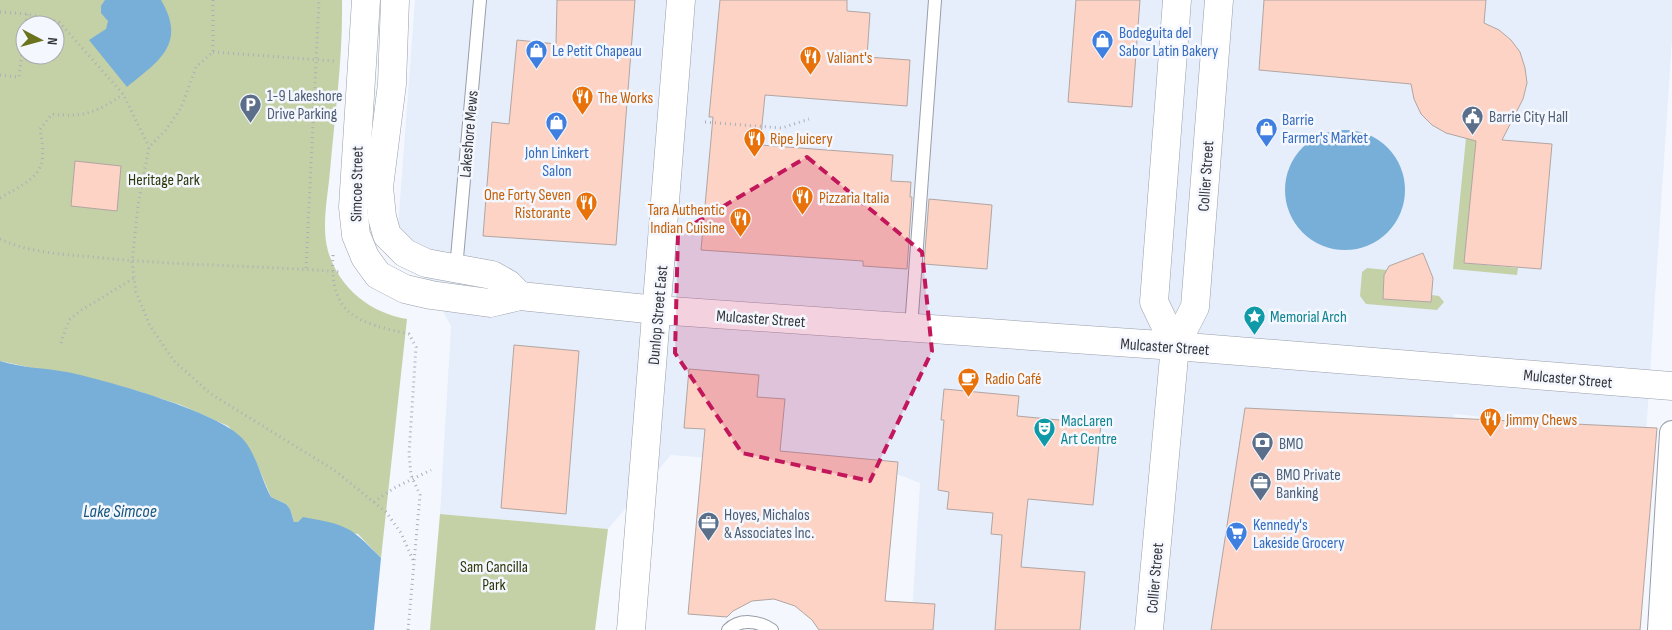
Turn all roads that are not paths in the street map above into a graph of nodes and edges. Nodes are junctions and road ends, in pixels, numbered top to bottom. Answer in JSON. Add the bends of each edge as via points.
{"nodes":[{"id":1,"x":366,"y":0,"type":"edge"},
{"id":2,"x":395,"y":0,"type":"edge"},
{"id":3,"x":480,"y":0,"type":"edge"},
{"id":4,"x":681,"y":0,"type":"edge"},
{"id":5,"x":935,"y":0,"type":"edge"},
{"id":6,"x":1177,"y":0,"type":"edge"},
{"id":7,"x":1219,"y":0,"type":"edge"},
{"id":8,"x":456,"y":269,"type":"junction"},
{"id":9,"x":520,"y":296,"type":"junction"},
{"id":10,"x":657,"y":310,"type":"junction"},
{"id":11,"x":911,"y":328,"type":"junction"},
{"id":12,"x":1175,"y":346,"type":"junction"},
{"id":13,"x":1672,"y":386,"type":"edge"},
{"id":14,"x":1672,"y":434,"type":"edge"},
{"id":15,"x":631,"y":630,"type":"edge"},
{"id":16,"x":728,"y":630,"type":"edge"},
{"id":17,"x":772,"y":630,"type":"edge"},
{"id":18,"x":1149,"y":630,"type":"edge"},
{"id":19,"x":1660,"y":630,"type":"edge"}],
"edges":[{"from":1,"to":9,"type":"street","name":"Simcoe Street","via":[[354,207],[356,235],[365,257],[378,275],[406,289],[490,302]]},
{"from":2,"to":8,"type":"street","name":"Simcoe Street","via":[[392,84],[379,188],[382,217],[387,235],[405,253],[426,263]]},
{"from":3,"to":8,"type":"lane","name":"Lakeshore Mews"},
{"from":4,"to":10,"type":"street","name":"Dunlop Street East"},
{"from":5,"to":11,"type":"lane"},
{"from":6,"to":12,"type":"street","via":[[1154,302]]},
{"from":7,"to":12,"type":"street","name":"Collier Street","via":[[1195,307]]},
{"from":8,"to":9,"type":"street","name":"Simcoe Street","via":[[492,275]]},
{"from":9,"to":10,"type":"street","name":"Simcoe Street"},
{"from":10,"to":11,"type":"street","name":"Mulcaster Street"},
{"from":10,"to":15,"type":"street","name":"Dunlop Street East"},
{"from":11,"to":12,"type":"street","name":"Mulcaster Street"},
{"from":12,"to":13,"type":"street","name":"Mulcaster Street"},
{"from":12,"to":18,"type":"street","name":"Collier Street"},
{"from":14,"to":19,"type":"street"},
{"from":16,"to":17,"type":"lane","via":[[742,622],[754,622]]}]}
